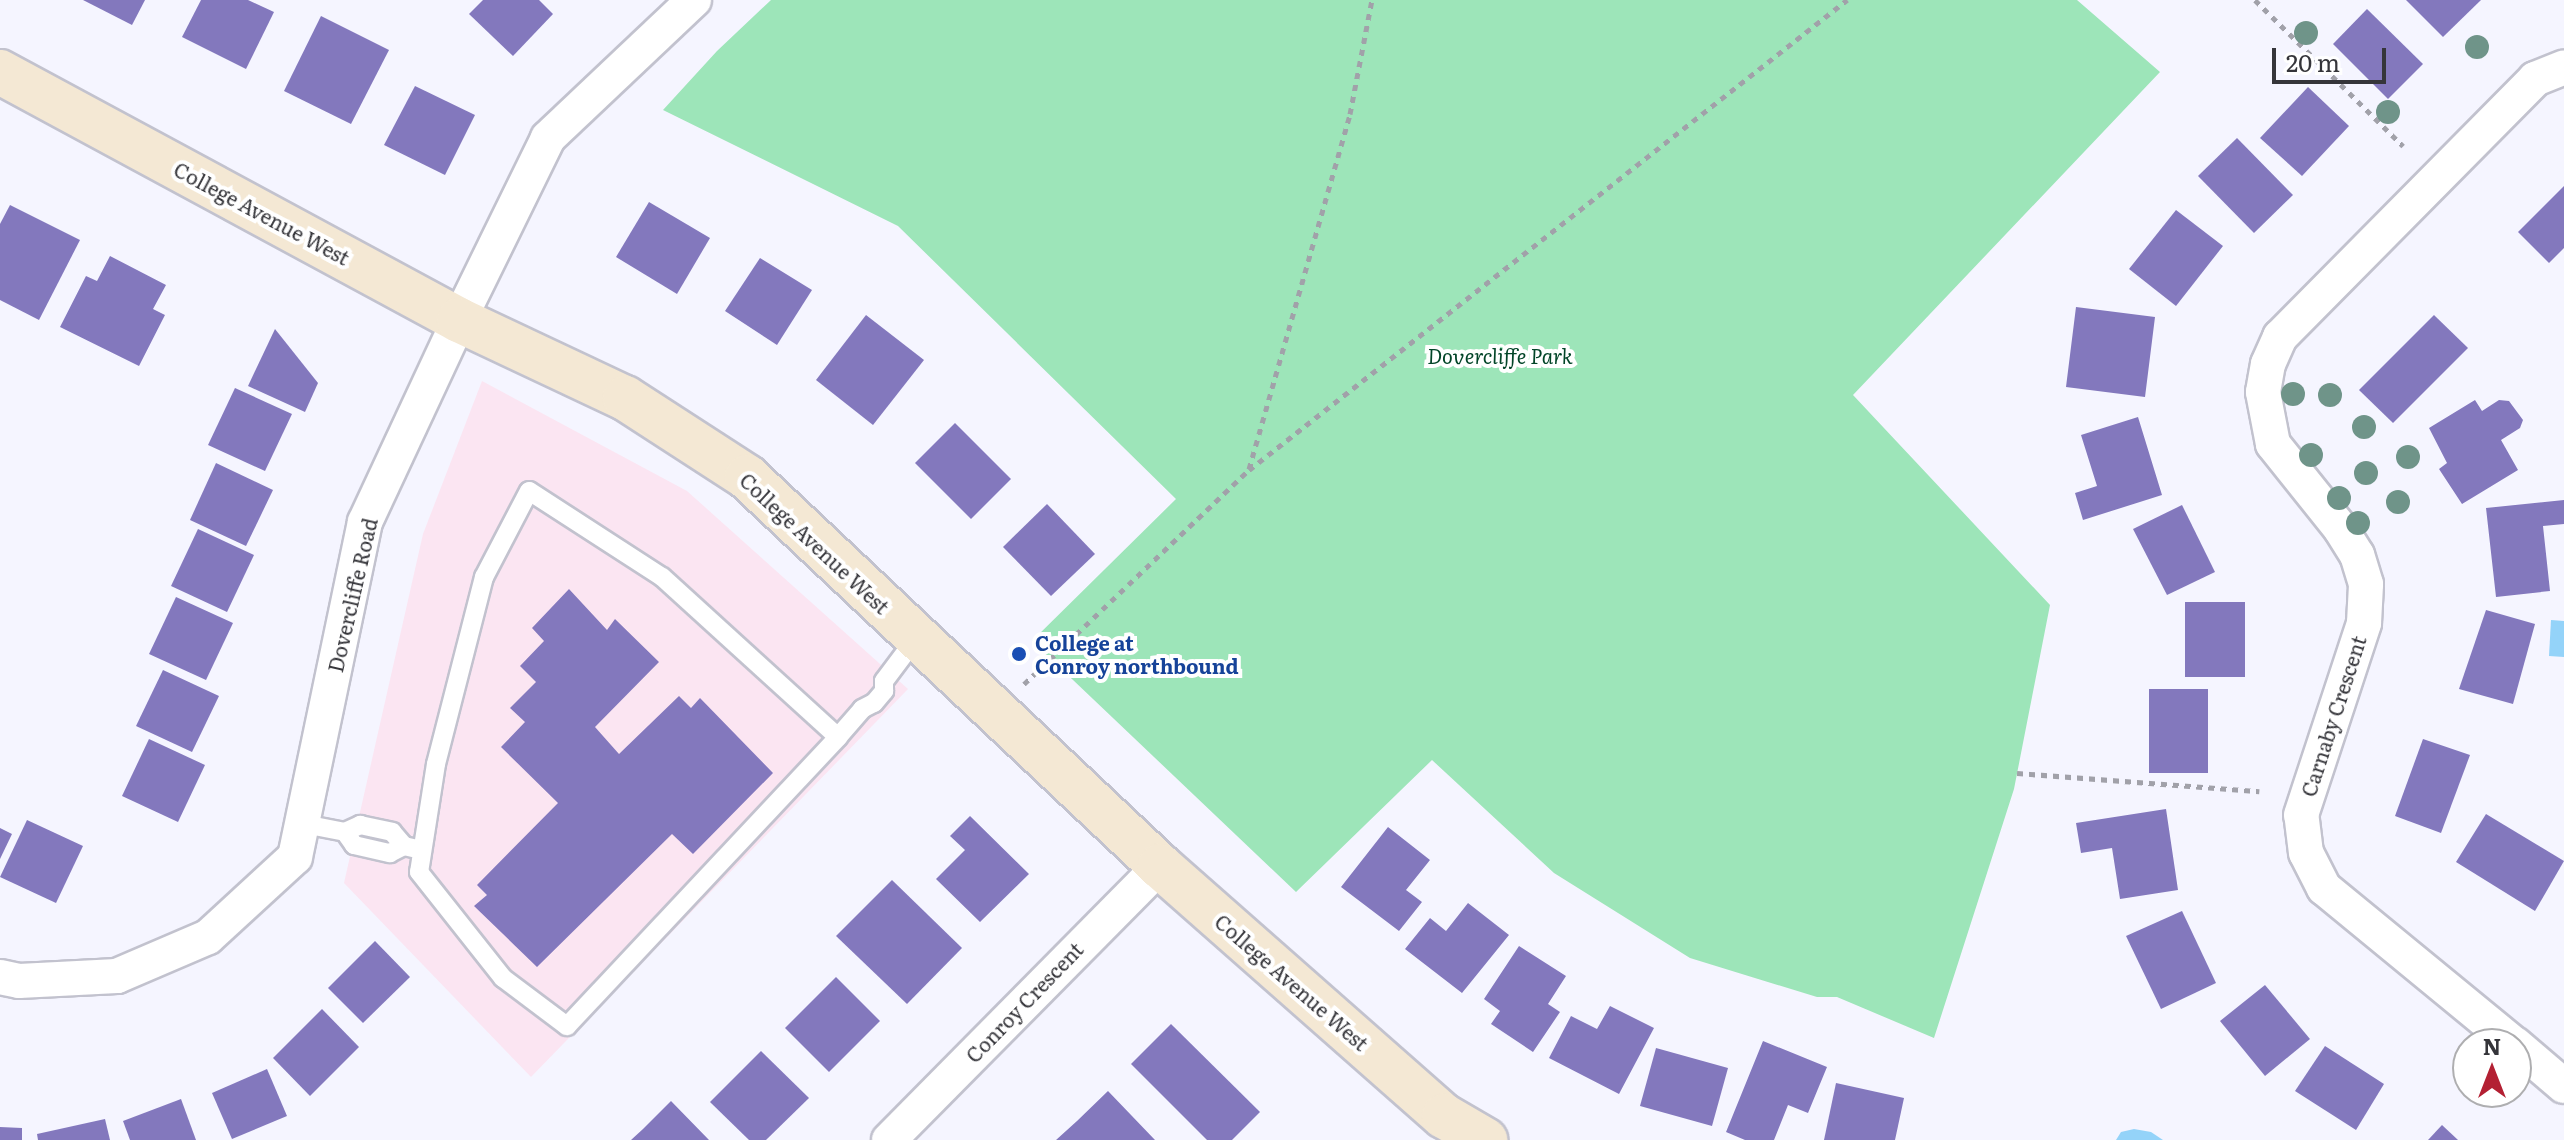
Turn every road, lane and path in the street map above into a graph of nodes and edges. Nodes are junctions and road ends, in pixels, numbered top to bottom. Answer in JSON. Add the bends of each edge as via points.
{"nodes":[{"id":1,"x":694,"y":0,"type":"edge"},
{"id":2,"x":1372,"y":0,"type":"edge"},
{"id":3,"x":1847,"y":0,"type":"edge"},
{"id":4,"x":2255,"y":0,"type":"edge"},
{"id":5,"x":2564,"y":67,"type":"edge"},
{"id":6,"x":0,"y":72,"type":"edge"},
{"id":7,"x":2403,"y":146,"type":"dead end"},
{"id":8,"x":459,"y":320,"type":"junction"},
{"id":9,"x":1249,"y":470,"type":"junction"},
{"id":10,"x":917,"y":637,"type":"junction"},
{"id":11,"x":996,"y":711,"type":"junction"},
{"id":12,"x":838,"y":737,"type":"junction"},
{"id":13,"x":2017,"y":773,"type":"dead end"},
{"id":14,"x":2259,"y":791,"type":"dead end"},
{"id":15,"x":304,"y":824,"type":"junction"},
{"id":16,"x":413,"y":848,"type":"junction"},
{"id":17,"x":1160,"y":866,"type":"junction"},
{"id":18,"x":0,"y":977,"type":"edge"},
{"id":19,"x":2494,"y":1028,"type":"edge"},
{"id":20,"x":2532,"y":1059,"type":"edge"},
{"id":21,"x":2564,"y":1086,"type":"edge"},
{"id":22,"x":889,"y":1140,"type":"edge"},
{"id":23,"x":1485,"y":1140,"type":"edge"}],
"edges":[{"from":1,"to":8,"type":"street","name":"Dovercliffe Road","via":[[548,138]]},
{"from":2,"to":9,"type":"path","via":[[1350,114]]},
{"from":3,"to":9,"type":"path"},
{"from":4,"to":7,"type":"path"},
{"from":5,"to":19,"type":"street","name":"Carnaby Crescent","via":[[2535,79],[2280,337],[2263,392],[2273,444],[2341,529],[2366,584],[2364,623],[2301,815],[2306,853],[2324,888]]},
{"from":6,"to":8,"type":"street","name":"College Avenue West"},
{"from":8,"to":10,"type":"street","name":"College Avenue West","via":[[625,398],[747,477]]},
{"from":8,"to":15,"type":"street","name":"Dovercliffe Road","via":[[365,522]]},
{"from":9,"to":11,"type":"path"},
{"from":10,"to":11,"type":"street","name":"College Avenue West"},
{"from":10,"to":12,"type":"lane","via":[[884,681],[884,691]]},
{"from":11,"to":17,"type":"street","name":"College Avenue West"},
{"from":12,"to":16,"type":"lane","via":[[567,1026],[503,978],[419,872]]},
{"from":12,"to":16,"type":"lane","via":[[662,577],[529,491],[484,577]]},
{"from":13,"to":14,"type":"path"},
{"from":15,"to":16,"type":"lane","via":[[345,832],[354,845],[378,851]]},
{"from":15,"to":18,"type":"street","name":"Dovercliffe Road","via":[[295,857],[208,937],[117,976],[19,981]]},
{"from":17,"to":22,"type":"street","name":"Conroy Crescent"},
{"from":17,"to":23,"type":"street","name":"College Avenue West","via":[[1444,1116]]},
{"from":20,"to":21,"type":"street","name":"Carnaby Crescent"}]}
